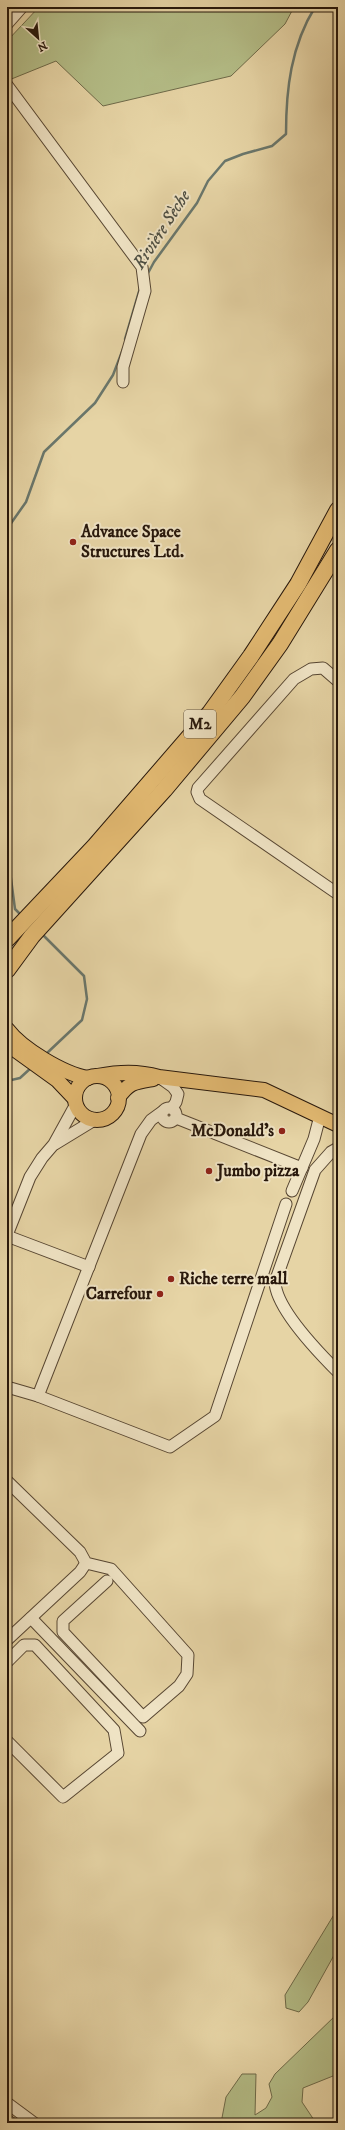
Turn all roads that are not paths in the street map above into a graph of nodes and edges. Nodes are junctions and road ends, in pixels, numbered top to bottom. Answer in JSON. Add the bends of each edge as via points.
{"nodes":[{"id":1,"x":22,"y":7,"type":"edge"},
{"id":2,"x":7,"y":24,"type":"edge"},
{"id":3,"x":7,"y":85,"type":"edge"},
{"id":4,"x":123,"y":382,"type":"dead end"},
{"id":5,"x":338,"y":510,"type":"edge"},
{"id":6,"x":338,"y":550,"type":"edge"},
{"id":7,"x":338,"y":681,"type":"edge"},
{"id":8,"x":338,"y":894,"type":"edge"},
{"id":9,"x":37,"y":919,"type":"junction"},
{"id":10,"x":26,"y":931,"type":"junction"},
{"id":11,"x":7,"y":939,"type":"edge"},
{"id":12,"x":7,"y":970,"type":"edge"},
{"id":13,"x":7,"y":1030,"type":"edge"},
{"id":14,"x":7,"y":1044,"type":"edge"},
{"id":15,"x":92,"y":1077,"type":"junction"},
{"id":16,"x":159,"y":1077,"type":"junction"},
{"id":17,"x":118,"y":1098,"type":"junction"},
{"id":18,"x":75,"y":1101,"type":"junction"},
{"id":19,"x":168,"y":1115,"type":"junction"},
{"id":20,"x":96,"y":1119,"type":"junction"},
{"id":21,"x":318,"y":1120,"type":"junction"},
{"id":22,"x":338,"y":1125,"type":"edge"},
{"id":23,"x":338,"y":1132,"type":"edge"},
{"id":24,"x":54,"y":1144,"type":"junction"},
{"id":25,"x":338,"y":1148,"type":"edge"},
{"id":26,"x":302,"y":1168,"type":"junction"},
{"id":27,"x":292,"y":1191,"type":"dead end"},
{"id":28,"x":286,"y":1204,"type":"dead end"},
{"id":29,"x":7,"y":1236,"type":"edge"},
{"id":30,"x":89,"y":1267,"type":"junction"},
{"id":31,"x":338,"y":1372,"type":"edge"},
{"id":32,"x":8,"y":1388,"type":"edge"},
{"id":33,"x":38,"y":1396,"type":"junction"},
{"id":34,"x":7,"y":1482,"type":"edge"},
{"id":35,"x":86,"y":1563,"type":"junction"},
{"id":36,"x":107,"y":1581,"type":"dead end"},
{"id":37,"x":30,"y":1618,"type":"junction"},
{"id":38,"x":7,"y":1640,"type":"edge"},
{"id":39,"x":7,"y":1662,"type":"edge"},
{"id":40,"x":140,"y":1731,"type":"dead end"},
{"id":41,"x":7,"y":1741,"type":"edge"},
{"id":42,"x":7,"y":2103,"type":"edge"},
{"id":43,"x":7,"y":2120,"type":"edge"},
{"id":44,"x":11,"y":2123,"type":"edge"},
{"id":45,"x":34,"y":2123,"type":"edge"}],
"edges":[{"from":1,"to":2,"type":"street"},
{"from":3,"to":4,"type":"street","via":[[142,267],[145,291],[123,367]]},
{"from":5,"to":9,"type":"highway","number":"M2","via":[[298,584],[210,713],[95,846]]},
{"from":6,"to":9,"type":"highway","number":"M2","via":[[280,644],[242,697],[164,790]]},
{"from":7,"to":8,"type":"street","via":[[323,668],[311,669],[294,680],[197,792],[200,799]]},
{"from":9,"to":10,"type":"highway","number":"M2"},
{"from":10,"to":11,"type":"highway","number":"M2"},
{"from":10,"to":12,"type":"highway","number":"M2"},
{"from":13,"to":15,"type":"main road","via":[[32,1051],[65,1072]]},
{"from":14,"to":18,"type":"main road","via":[[57,1080]]},
{"from":15,"to":16,"type":"main road","via":[[117,1072],[144,1073]]},
{"from":15,"to":17,"type":"main road","via":[[110,1080]]},
{"from":15,"to":18,"type":"main road","via":[[81,1083],[76,1090]]},
{"from":16,"to":17,"type":"main road","via":[[132,1084]]},
{"from":16,"to":19,"type":"street","via":[[178,1094]]},
{"from":16,"to":21,"type":"main road","via":[[220,1084],[260,1093]]},
{"from":17,"to":20,"type":"main road","via":[[114,1111],[109,1116]]},
{"from":18,"to":20,"type":"main road","via":[[81,1113]]},
{"from":18,"to":24,"type":"street"},
{"from":19,"to":26,"type":"street"},
{"from":19,"to":30,"type":"street","via":[[145,1127],[134,1148]]},
{"from":20,"to":24,"type":"street"},
{"from":21,"to":22,"type":"main road"},
{"from":21,"to":23,"type":"main road"},
{"from":21,"to":26,"type":"street"},
{"from":24,"to":29,"type":"street","via":[[30,1177]]},
{"from":25,"to":31,"type":"street","via":[[315,1170],[276,1282],[280,1303],[317,1351]]},
{"from":26,"to":27,"type":"street"},
{"from":28,"to":33,"type":"street","via":[[215,1416],[170,1447]]},
{"from":29,"to":30,"type":"street"},
{"from":30,"to":33,"type":"street"},
{"from":32,"to":33,"type":"street"},
{"from":34,"to":35,"type":"street","via":[[80,1552]]},
{"from":35,"to":36,"type":"street","via":[[111,1569],[188,1655],[187,1674],[179,1686],[143,1717],[63,1632],[63,1621]]},
{"from":35,"to":37,"type":"street","via":[[80,1572]]},
{"from":37,"to":38,"type":"street"},
{"from":37,"to":40,"type":"street"},
{"from":39,"to":41,"type":"street","via":[[24,1645],[35,1645],[114,1730],[118,1753],[63,1797]]},
{"from":42,"to":45,"type":"street"},
{"from":43,"to":44,"type":"street"}]}
